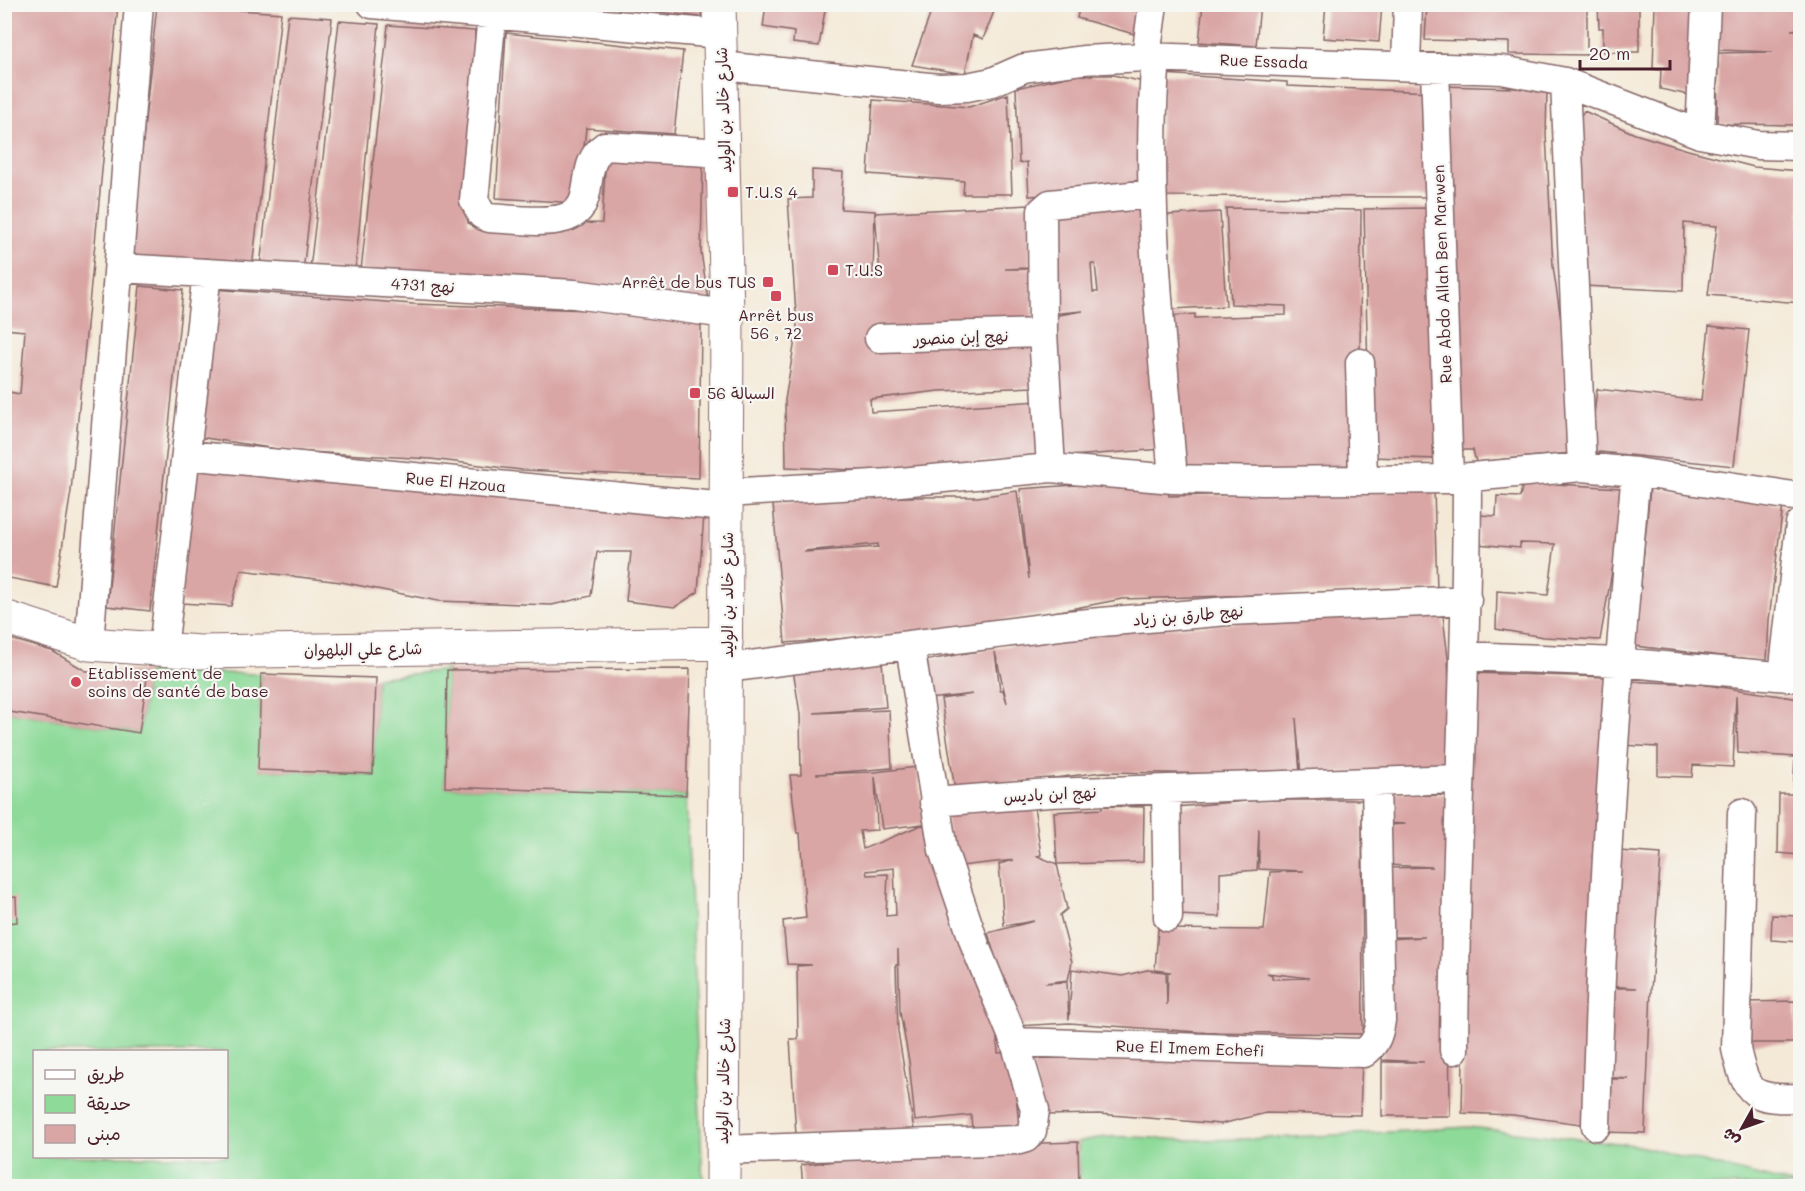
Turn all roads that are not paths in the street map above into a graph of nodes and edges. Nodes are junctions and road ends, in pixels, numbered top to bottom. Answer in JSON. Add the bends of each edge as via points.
{"nodes":[{"id":1,"x":139,"y":4,"type":"edge"},
{"id":2,"x":1153,"y":4,"type":"edge"},
{"id":3,"x":1407,"y":4,"type":"edge"},
{"id":4,"x":1706,"y":4,"type":"edge"},
{"id":5,"x":374,"y":5,"type":"edge"},
{"id":6,"x":492,"y":15,"type":"junction"},
{"id":7,"x":720,"y":35,"type":"edge"},
{"id":8,"x":1151,"y":57,"type":"junction"},
{"id":9,"x":1406,"y":66,"type":"junction"},
{"id":10,"x":1435,"y":68,"type":"junction"},
{"id":11,"x":1565,"y":82,"type":"junction"},
{"id":12,"x":1700,"y":134,"type":"junction"},
{"id":13,"x":1800,"y":146,"type":"edge"},
{"id":14,"x":725,"y":153,"type":"junction"},
{"id":15,"x":1152,"y":194,"type":"junction"},
{"id":16,"x":119,"y":268,"type":"junction"},
{"id":17,"x":207,"y":273,"type":"junction"},
{"id":18,"x":727,"y":314,"type":"junction"},
{"id":19,"x":1044,"y":333,"type":"junction"},
{"id":20,"x":879,"y":338,"type":"dead end"},
{"id":21,"x":1360,"y":363,"type":"dead end"},
{"id":22,"x":186,"y":455,"type":"junction"},
{"id":23,"x":1582,"y":467,"type":"junction"},
{"id":24,"x":1052,"y":468,"type":"junction"},
{"id":25,"x":1636,"y":472,"type":"junction"},
{"id":26,"x":1458,"y":478,"type":"junction"},
{"id":27,"x":1173,"y":479,"type":"junction"},
{"id":28,"x":1363,"y":480,"type":"junction"},
{"id":29,"x":1800,"y":497,"type":"edge"},
{"id":30,"x":727,"y":500,"type":"junction"},
{"id":31,"x":1800,"y":524,"type":"edge"},
{"id":32,"x":1467,"y":600,"type":"junction"},
{"id":33,"x":4,"y":616,"type":"edge"},
{"id":34,"x":89,"y":644,"type":"junction"},
{"id":35,"x":910,"y":646,"type":"junction"},
{"id":36,"x":163,"y":649,"type":"junction"},
{"id":37,"x":726,"y":656,"type":"junction"},
{"id":38,"x":1464,"y":656,"type":"junction"},
{"id":39,"x":1618,"y":662,"type":"junction"},
{"id":40,"x":1792,"y":677,"type":"edge"},
{"id":41,"x":1459,"y":779,"type":"junction"},
{"id":42,"x":1376,"y":783,"type":"junction"},
{"id":43,"x":1166,"y":791,"type":"junction"},
{"id":44,"x":934,"y":802,"type":"junction"},
{"id":45,"x":1742,"y":813,"type":"dead end"},
{"id":46,"x":1168,"y":917,"type":"dead end"},
{"id":47,"x":1015,"y":1042,"type":"junction"},
{"id":48,"x":1454,"y":1050,"type":"dead end"},
{"id":49,"x":1800,"y":1098,"type":"edge"},
{"id":50,"x":1596,"y":1126,"type":"dead end"},
{"id":51,"x":722,"y":1150,"type":"junction"},
{"id":52,"x":723,"y":1186,"type":"edge"}],
"edges":[{"from":1,"to":16,"type":"street"},
{"from":2,"to":8,"type":"street"},
{"from":3,"to":9,"type":"street"},
{"from":4,"to":12,"type":"street"},
{"from":5,"to":6,"type":"street","name":"Rue Essada"},
{"from":6,"to":7,"type":"street","name":"Rue Essada"},
{"from":6,"to":14,"type":"street","via":[[474,200],[482,215],[558,219],[574,214],[586,198],[591,161],[605,146]]},
{"from":7,"to":8,"type":"street","name":"Rue Essada","via":[[939,88],[992,82],[1035,67]]},
{"from":7,"to":14,"type":"street","name":"شارع خالد بن الوليد"},
{"from":8,"to":9,"type":"street","name":"Rue Essada"},
{"from":8,"to":15,"type":"street"},
{"from":9,"to":10,"type":"street","name":"Rue Essada"},
{"from":10,"to":11,"type":"street","name":"Rue Essada","via":[[1502,70]]},
{"from":10,"to":26,"type":"street","name":"Rue Abdo Allah Ben Marwen"},
{"from":11,"to":12,"type":"street","name":"Rue Essada"},
{"from":11,"to":23,"type":"street"},
{"from":12,"to":13,"type":"street","name":"Rue Essada","via":[[1758,145]]},
{"from":14,"to":18,"type":"street","name":"شارع خالد بن الوليد"},
{"from":15,"to":19,"type":"street","via":[[1050,204],[1044,208]]},
{"from":15,"to":27,"type":"street"},
{"from":16,"to":17,"type":"street","name":"نهج 4731"},
{"from":16,"to":34,"type":"street"},
{"from":17,"to":18,"type":"street","name":"نهج 4731","via":[[574,294]]},
{"from":17,"to":22,"type":"street"},
{"from":18,"to":30,"type":"street","name":"شارع خالد بن الوليد"},
{"from":19,"to":20,"type":"street","name":"نهج إبن منصور"},
{"from":19,"to":24,"type":"street"},
{"from":21,"to":28,"type":"street"},
{"from":22,"to":30,"type":"street","name":"Rue El Hzoua"},
{"from":22,"to":36,"type":"street"},
{"from":23,"to":25,"type":"street","name":"Rue El Hzoua"},
{"from":23,"to":26,"type":"street","name":"Rue El Hzoua"},
{"from":24,"to":27,"type":"street","name":"Rue El Hzoua"},
{"from":24,"to":30,"type":"street","name":"Rue El Hzoua"},
{"from":25,"to":29,"type":"street","name":"Rue El Hzoua"},
{"from":25,"to":39,"type":"street"},
{"from":26,"to":28,"type":"street","name":"Rue El Hzoua"},
{"from":26,"to":32,"type":"street","name":"Rue Abdo Allah Ben Marwen"},
{"from":27,"to":28,"type":"street","name":"Rue El Hzoua"},
{"from":30,"to":37,"type":"street","name":"شارع خالد بن الوليد"},
{"from":31,"to":40,"type":"street"},
{"from":32,"to":35,"type":"street","name":"نهج طارق بن زياد","via":[[1228,611],[1067,625]]},
{"from":32,"to":38,"type":"street","name":"Rue Abdo Allah Ben Marwen"},
{"from":33,"to":34,"type":"street","name":"شارع علي البلهوان"},
{"from":34,"to":36,"type":"street","name":"شارع علي البلهوان"},
{"from":35,"to":37,"type":"street","name":"نهج طارق بن زياد"},
{"from":35,"to":44,"type":"street"},
{"from":36,"to":37,"type":"street","name":"شارع علي البلهوان"},
{"from":37,"to":51,"type":"street","name":"شارع خالد بن الوليد"},
{"from":38,"to":39,"type":"street"},
{"from":38,"to":41,"type":"street","name":"Rue Abdo Allah Ben Marwen"},
{"from":39,"to":40,"type":"street"},
{"from":39,"to":50,"type":"street","via":[[1602,936]]},
{"from":41,"to":42,"type":"street","name":"نهج ابن باديس"},
{"from":41,"to":48,"type":"street","name":"Rue Abdo Allah Ben Marwen"},
{"from":42,"to":43,"type":"street","name":"نهج ابن باديس"},
{"from":42,"to":47,"type":"street","name":"Rue El Imem Echefi","via":[[1380,1020],[1376,1040],[1364,1053]]},
{"from":43,"to":44,"type":"street","name":"نهج ابن باديس","via":[[1049,792]]},
{"from":43,"to":46,"type":"street"},
{"from":44,"to":47,"type":"street","via":[[943,850],[959,901]]},
{"from":45,"to":49,"type":"street","via":[[1736,1049],[1744,1079],[1751,1089],[1771,1099]]},
{"from":47,"to":51,"type":"street","via":[[1035,1110],[1034,1125],[1026,1138],[886,1147]]},
{"from":51,"to":52,"type":"street","name":"شارع خالد بن الوليد"}]}
